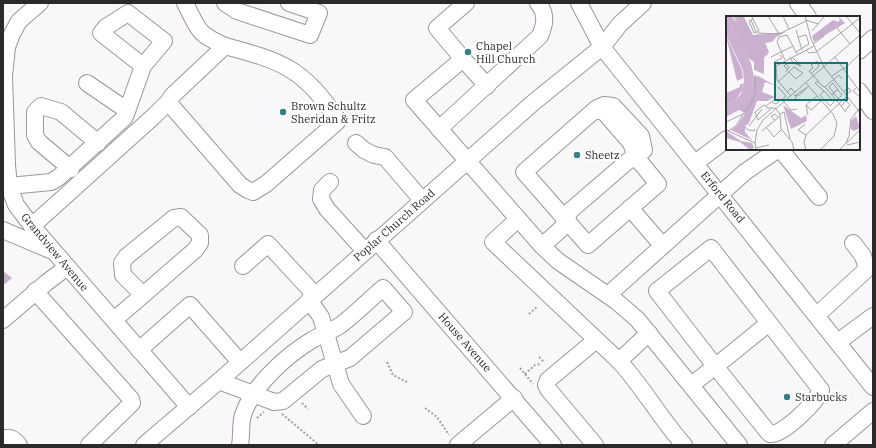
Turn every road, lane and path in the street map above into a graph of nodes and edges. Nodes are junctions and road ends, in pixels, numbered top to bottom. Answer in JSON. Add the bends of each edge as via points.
{"nodes":[{"id":1,"x":40,"y":3,"type":"edge"},
{"id":2,"x":185,"y":3,"type":"edge"},
{"id":3,"x":225,"y":3,"type":"edge"},
{"id":4,"x":289,"y":3,"type":"edge"},
{"id":5,"x":466,"y":3,"type":"edge"},
{"id":6,"x":538,"y":3,"type":"edge"},
{"id":7,"x":579,"y":3,"type":"edge"},
{"id":8,"x":643,"y":3,"type":"edge"},
{"id":9,"x":798,"y":3,"type":"edge"},
{"id":10,"x":807,"y":16,"type":"edge"},
{"id":11,"x":873,"y":38,"type":"edge"},
{"id":12,"x":225,"y":46,"type":"junction"},
{"id":13,"x":602,"y":47,"type":"junction"},
{"id":14,"x":860,"y":49,"type":"edge"},
{"id":15,"x":463,"y":59,"type":"junction"},
{"id":16,"x":142,"y":66,"type":"dead end"},
{"id":17,"x":87,"y":83,"type":"dead end"},
{"id":18,"x":487,"y":86,"type":"junction"},
{"id":19,"x":860,"y":92,"type":"edge"},
{"id":20,"x":168,"y":102,"type":"junction"},
{"id":21,"x":873,"y":111,"type":"edge"},
{"id":22,"x":126,"y":114,"type":"junction"},
{"id":23,"x":439,"y":128,"type":"junction"},
{"id":24,"x":726,"y":140,"type":"edge"},
{"id":25,"x":98,"y":143,"type":"junction"},
{"id":26,"x":356,"y":143,"type":"dead end"},
{"id":27,"x":636,"y":157,"type":"junction"},
{"id":28,"x":467,"y":161,"type":"junction"},
{"id":29,"x":695,"y":163,"type":"junction"},
{"id":30,"x":71,"y":168,"type":"junction"},
{"id":31,"x":330,"y":182,"type":"dead end"},
{"id":32,"x":9,"y":186,"type":"junction"},
{"id":33,"x":720,"y":196,"type":"junction"},
{"id":34,"x":819,"y":197,"type":"dead end"},
{"id":35,"x":422,"y":200,"type":"junction"},
{"id":36,"x":630,"y":208,"type":"junction"},
{"id":37,"x":518,"y":220,"type":"junction"},
{"id":38,"x":567,"y":220,"type":"junction"},
{"id":39,"x":32,"y":226,"type":"junction"},
{"id":40,"x":3,"y":230,"type":"edge"},
{"id":41,"x":853,"y":243,"type":"dead end"},
{"id":42,"x":662,"y":244,"type":"junction"},
{"id":43,"x":371,"y":246,"type":"junction"},
{"id":44,"x":542,"y":246,"type":"junction"},
{"id":45,"x":53,"y":252,"type":"junction"},
{"id":46,"x":243,"y":266,"type":"dead end"},
{"id":47,"x":67,"y":267,"type":"junction"},
{"id":48,"x":414,"y":283,"type":"junction"},
{"id":49,"x":36,"y":292,"type":"junction"},
{"id":50,"x":143,"y":295,"type":"junction"},
{"id":51,"x":608,"y":295,"type":"junction"},
{"id":52,"x":312,"y":298,"type":"junction"},
{"id":53,"x":393,"y":299,"type":"junction"},
{"id":54,"x":537,"y":307,"type":"dead end"},
{"id":55,"x":529,"y":314,"type":"dead end"},
{"id":56,"x":817,"y":315,"type":"junction"},
{"id":57,"x":873,"y":316,"type":"edge"},
{"id":58,"x":3,"y":320,"type":"edge"},
{"id":59,"x":114,"y":320,"type":"junction"},
{"id":60,"x":769,"y":323,"type":"junction"},
{"id":61,"x":325,"y":333,"type":"junction"},
{"id":62,"x":649,"y":333,"type":"junction"},
{"id":63,"x":596,"y":340,"type":"junction"},
{"id":64,"x":838,"y":342,"type":"junction"},
{"id":65,"x":139,"y":350,"type":"junction"},
{"id":66,"x":539,"y":357,"type":"dead end"},
{"id":67,"x":619,"y":361,"type":"junction"},
{"id":68,"x":240,"y":362,"type":"junction"},
{"id":69,"x":387,"y":362,"type":"dead end"},
{"id":70,"x":544,"y":362,"type":"dead end"},
{"id":71,"x":334,"y":364,"type":"junction"},
{"id":72,"x":541,"y":364,"type":"dead end"},
{"id":73,"x":715,"y":366,"type":"junction"},
{"id":74,"x":520,"y":368,"type":"dead end"},
{"id":75,"x":525,"y":374,"type":"junction"},
{"id":76,"x":219,"y":381,"type":"junction"},
{"id":77,"x":407,"y":382,"type":"dead end"},
{"id":78,"x":691,"y":385,"type":"junction"},
{"id":79,"x":873,"y":386,"type":"edge"},
{"id":80,"x":538,"y":388,"type":"dead end"},
{"id":81,"x":253,"y":394,"type":"junction"},
{"id":82,"x":514,"y":398,"type":"junction"},
{"id":83,"x":303,"y":403,"type":"dead end"},
{"id":84,"x":189,"y":406,"type":"junction"},
{"id":85,"x":425,"y":408,"type":"dead end"},
{"id":86,"x":308,"y":410,"type":"dead end"},
{"id":87,"x":266,"y":411,"type":"dead end"},
{"id":88,"x":277,"y":411,"type":"dead end"},
{"id":89,"x":873,"y":411,"type":"edge"},
{"id":90,"x":362,"y":416,"type":"dead end"},
{"id":91,"x":254,"y":421,"type":"dead end"},
{"id":92,"x":3,"y":439,"type":"edge"},
{"id":93,"x":455,"y":442,"type":"edge"},
{"id":94,"x":19,"y":445,"type":"edge"},
{"id":95,"x":90,"y":445,"type":"edge"},
{"id":96,"x":144,"y":445,"type":"edge"},
{"id":97,"x":240,"y":445,"type":"edge"},
{"id":98,"x":319,"y":445,"type":"edge"},
{"id":99,"x":553,"y":445,"type":"edge"},
{"id":100,"x":595,"y":445,"type":"edge"},
{"id":101,"x":684,"y":445,"type":"edge"},
{"id":102,"x":739,"y":445,"type":"edge"},
{"id":103,"x":833,"y":445,"type":"edge"}],
"edges":[{"from":1,"to":32,"type":"street","name":"Grandview Avenue","via":[[19,21],[5,58]]},
{"from":2,"to":12,"type":"street","via":[[200,32]]},
{"from":3,"to":4,"type":"street","via":[[237,10],[310,35],[319,13]]},
{"from":5,"to":15,"type":"street","via":[[436,28]]},
{"from":6,"to":18,"type":"street","via":[[543,9],[545,24],[540,36]]},
{"from":7,"to":13,"type":"street","name":"Erford Road"},
{"from":8,"to":13,"type":"street","name":"Poplar Church Road","via":[[620,24]]},
{"from":9,"to":10,"type":"street"},
{"from":11,"to":14,"type":"street"},
{"from":12,"to":20,"type":"street"},
{"from":12,"to":20,"type":"street","via":[[270,60],[301,75],[325,100],[337,122],[254,192],[240,185]]},
{"from":13,"to":28,"type":"street","name":"Poplar Church Road"},
{"from":13,"to":29,"type":"street","name":"Erford Road"},
{"from":15,"to":18,"type":"street"},
{"from":15,"to":23,"type":"street","via":[[414,100]]},
{"from":16,"to":22,"type":"street"},
{"from":17,"to":22,"type":"street","via":[[125,109]]},
{"from":18,"to":23,"type":"street"},
{"from":19,"to":21,"type":"street"},
{"from":20,"to":39,"type":"street"},
{"from":22,"to":25,"type":"street"},
{"from":23,"to":28,"type":"street"},
{"from":24,"to":29,"type":"street"},
{"from":25,"to":30,"type":"street"},
{"from":25,"to":30,"type":"street","via":[[61,112],[41,106],[38,108],[35,112],[35,135],[39,142]]},
{"from":26,"to":35,"type":"street","via":[[374,155],[386,157]]},
{"from":27,"to":36,"type":"street","via":[[658,184]]},
{"from":27,"to":38,"type":"street","via":[[570,211]]},
{"from":27,"to":38,"type":"street","via":[[630,144],[599,110],[593,112],[524,172]]},
{"from":28,"to":35,"type":"street","name":"Poplar Church Road"},
{"from":28,"to":37,"type":"street"},
{"from":29,"to":33,"type":"street","name":"Erford Road"},
{"from":30,"to":32,"type":"street","via":[[51,182]]},
{"from":31,"to":43,"type":"street","name":"House Avenue","via":[[322,190],[321,199]]},
{"from":32,"to":39,"type":"street","name":"Grandview Avenue","via":[[16,205]]},
{"from":33,"to":34,"type":"street","via":[[745,172],[772,152],[781,150]]},
{"from":33,"to":42,"type":"street"},
{"from":33,"to":56,"type":"street","name":"Erford Road"},
{"from":35,"to":43,"type":"street","name":"Poplar Church Road"},
{"from":36,"to":38,"type":"street","via":[[588,244]]},
{"from":36,"to":42,"type":"street"},
{"from":37,"to":44,"type":"street"},
{"from":37,"to":63,"type":"street","via":[[493,242]]},
{"from":38,"to":44,"type":"street"},
{"from":39,"to":45,"type":"street","name":"Grandview Avenue"},
{"from":40,"to":45,"type":"street"},
{"from":41,"to":56,"type":"street","via":[[867,269]]},
{"from":42,"to":51,"type":"street"},
{"from":43,"to":48,"type":"street","name":"House Avenue"},
{"from":43,"to":52,"type":"street","name":"Poplar Church Road"},
{"from":44,"to":51,"type":"street","via":[[558,261]]},
{"from":45,"to":47,"type":"street","name":"Grandview Avenue"},
{"from":46,"to":52,"type":"street","via":[[268,244]]},
{"from":47,"to":49,"type":"street"},
{"from":47,"to":59,"type":"street","name":"Grandview Avenue"},
{"from":48,"to":53,"type":"street"},
{"from":48,"to":82,"type":"street","name":"House Avenue"},
{"from":49,"to":58,"type":"street"},
{"from":49,"to":95,"type":"street","via":[[131,399],[130,407]]},
{"from":50,"to":50,"type":"street","via":[[200,243],[200,235],[181,218],[174,218],[122,263],[124,275]]},
{"from":50,"to":59,"type":"street"},
{"from":51,"to":62,"type":"street","via":[[637,319]]},
{"from":52,"to":61,"type":"street"},
{"from":52,"to":68,"type":"street","name":"Poplar Church Road"},
{"from":53,"to":61,"type":"street","via":[[383,288],[342,324]]},
{"from":53,"to":71,"type":"street","via":[[404,312],[350,358]]},
{"from":54,"to":55,"type":"path"},
{"from":56,"to":64,"type":"street","name":"Erford Road"},
{"from":57,"to":64,"type":"street"},
{"from":59,"to":65,"type":"street","name":"Grandview Avenue"},
{"from":60,"to":73,"type":"street"},
{"from":60,"to":73,"type":"street","via":[[816,389],[813,405],[772,434]]},
{"from":60,"to":73,"type":"street","via":[[711,248],[657,292]]},
{"from":61,"to":71,"type":"street"},
{"from":61,"to":81,"type":"street","via":[[310,341],[266,378]]},
{"from":62,"to":67,"type":"street"},
{"from":62,"to":78,"type":"street"},
{"from":63,"to":67,"type":"street"},
{"from":63,"to":100,"type":"street","via":[[548,380],[546,385]]},
{"from":64,"to":79,"type":"street","name":"Erford Road"},
{"from":65,"to":68,"type":"street","via":[[190,305]]},
{"from":65,"to":84,"type":"street","name":"Grandview Avenue"},
{"from":66,"to":70,"type":"path"},
{"from":67,"to":101,"type":"street","via":[[665,424]]},
{"from":68,"to":76,"type":"street","name":"Poplar Church Road"},
{"from":69,"to":77,"type":"path","via":[[393,375]]},
{"from":71,"to":81,"type":"street","via":[[318,372],[283,401],[274,402]]},
{"from":71,"to":90,"type":"street","via":[[344,391]]},
{"from":72,"to":75,"type":"path"},
{"from":73,"to":78,"type":"street"},
{"from":74,"to":75,"type":"path"},
{"from":75,"to":80,"type":"path"},
{"from":76,"to":81,"type":"street"},
{"from":76,"to":84,"type":"street","name":"Poplar Church Road"},
{"from":78,"to":102,"type":"street"},
{"from":81,"to":97,"type":"street","via":[[243,415]]},
{"from":82,"to":93,"type":"street"},
{"from":82,"to":99,"type":"street","name":"House Avenue"},
{"from":83,"to":86,"type":"path"},
{"from":84,"to":96,"type":"street","name":"Poplar Church Road"},
{"from":85,"to":93,"type":"path","via":[[436,417]]},
{"from":87,"to":91,"type":"path"},
{"from":88,"to":98,"type":"path"},
{"from":89,"to":103,"type":"street"},
{"from":92,"to":94,"type":"street","via":[[8,437]]}]}
